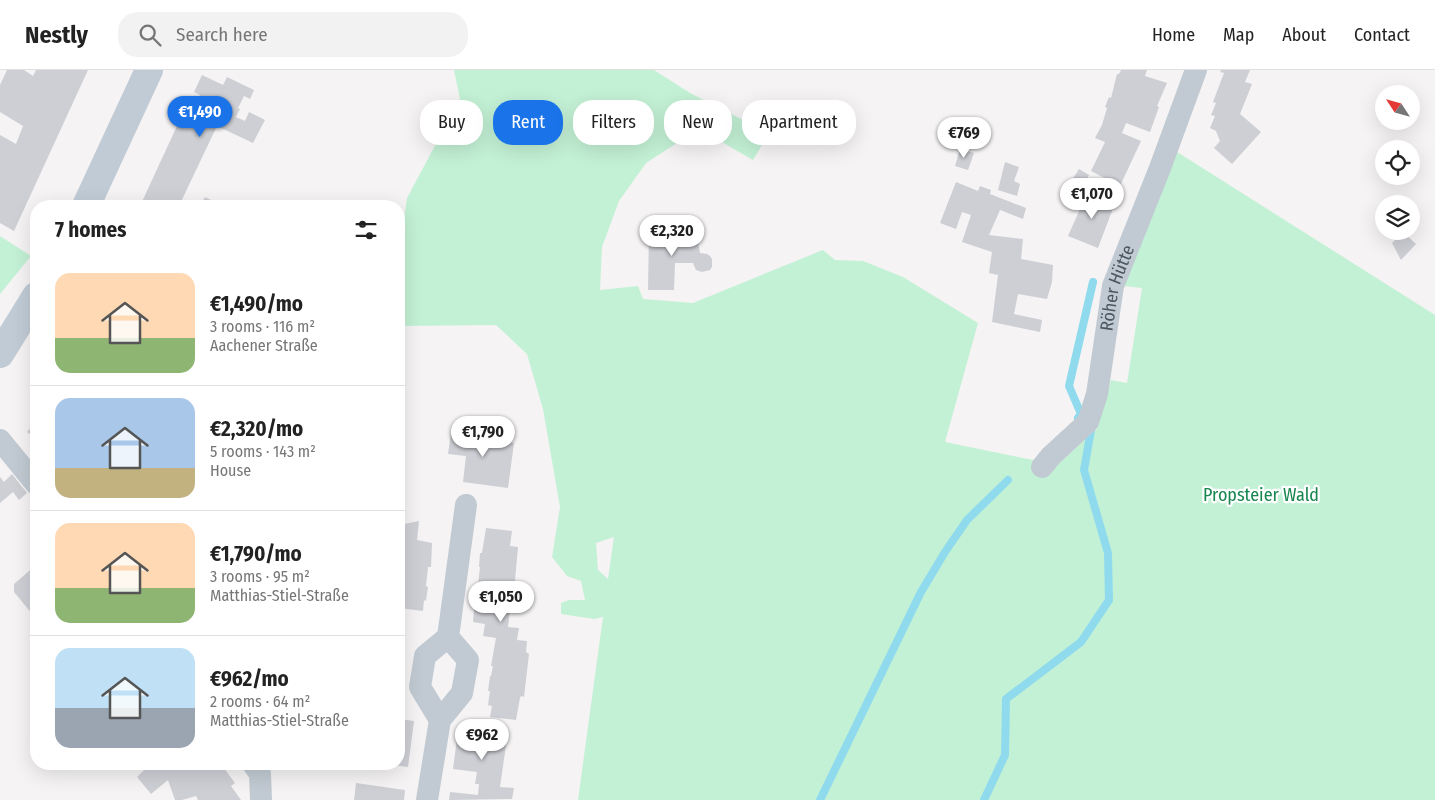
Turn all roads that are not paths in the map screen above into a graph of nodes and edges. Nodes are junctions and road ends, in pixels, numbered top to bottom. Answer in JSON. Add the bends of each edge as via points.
{"nodes":[{"id":1,"x":149,"y":70,"type":"edge"},
{"id":2,"x":1196,"y":70,"type":"edge"},
{"id":3,"x":89,"y":200,"type":"edge"},
{"id":4,"x":30,"y":306,"type":"edge"},
{"id":5,"x":0,"y":354,"type":"edge"},
{"id":6,"x":0,"y":440,"type":"edge"},
{"id":7,"x":1042,"y":467,"type":"dead end"},
{"id":8,"x":30,"y":477,"type":"edge"},
{"id":9,"x":466,"y":505,"type":"dead end"},
{"id":10,"x":448,"y":637,"type":"junction"},
{"id":11,"x":440,"y":720,"type":"junction"},
{"id":12,"x":257,"y":770,"type":"edge"},
{"id":13,"x":261,"y":800,"type":"edge"},
{"id":14,"x":427,"y":800,"type":"edge"}],
"edges":[{"from":1,"to":3,"type":"main road"},
{"from":2,"to":7,"type":"street","name":"Röher Hütte","via":[[1113,286],[1097,394],[1088,422]]},
{"from":4,"to":5,"type":"main road"},
{"from":6,"to":8,"type":"street"},
{"from":9,"to":10,"type":"street"},
{"from":10,"to":11,"type":"street","via":[[468,660],[462,693]]},
{"from":10,"to":11,"type":"street","via":[[425,656],[420,688]]},
{"from":11,"to":14,"type":"street"},
{"from":12,"to":13,"type":"street"}]}
